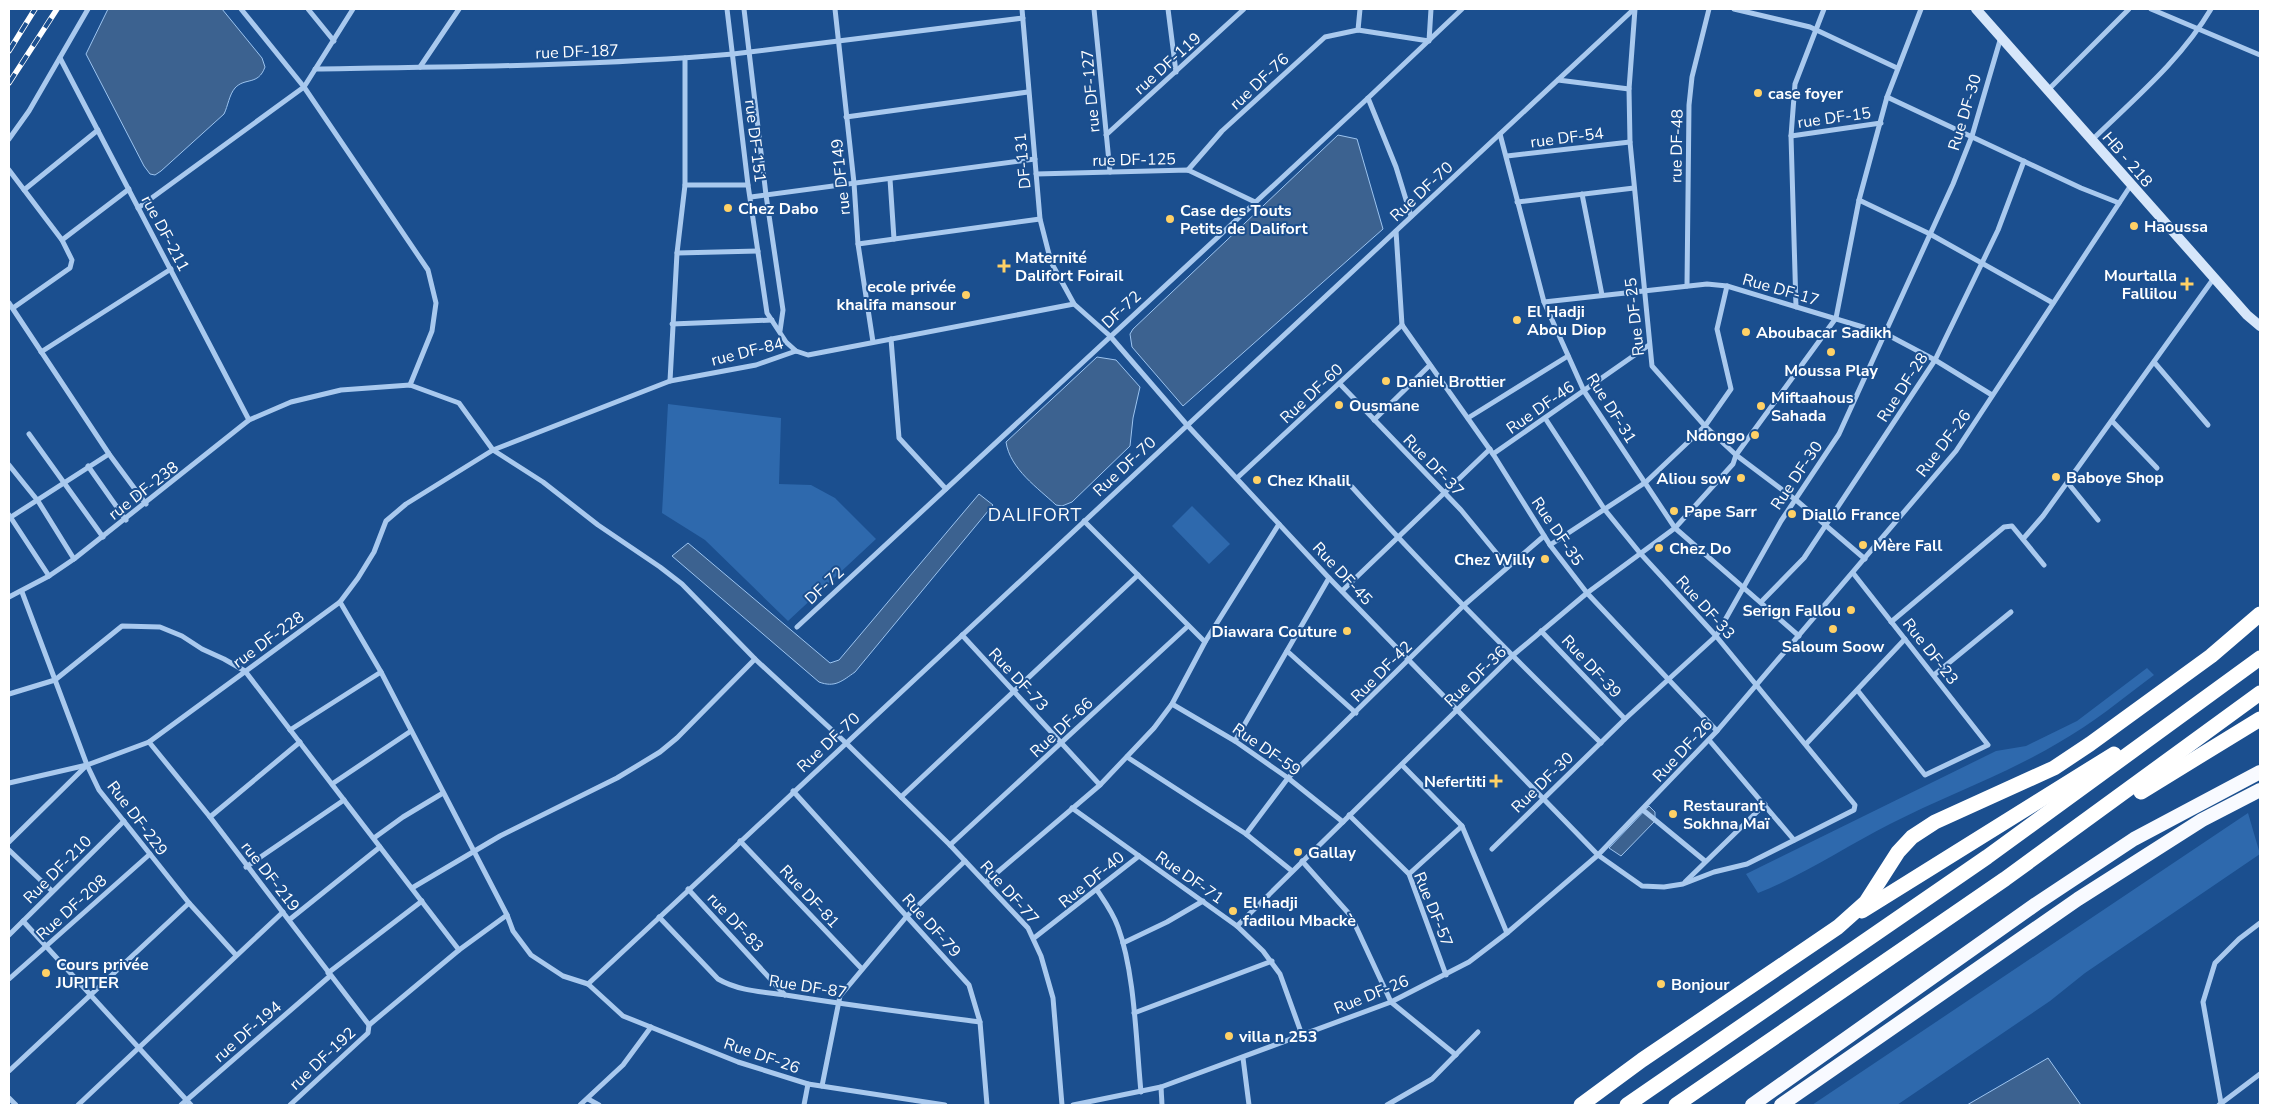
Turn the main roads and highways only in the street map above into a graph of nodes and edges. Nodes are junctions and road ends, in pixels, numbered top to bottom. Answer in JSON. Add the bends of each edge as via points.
{"nodes":[{"id":1,"x":1976,"y":9,"type":"edge"},
{"id":2,"x":2260,"y":326,"type":"edge"},
{"id":3,"x":2260,"y":614,"type":"edge"},
{"id":4,"x":2260,"y":658,"type":"edge"},
{"id":5,"x":2218,"y":690,"type":"junction"},
{"id":6,"x":2260,"y":693,"type":"edge"},
{"id":7,"x":2260,"y":719,"type":"edge"},
{"id":8,"x":2260,"y":765,"type":"edge"},
{"id":9,"x":2260,"y":772,"type":"edge"},
{"id":10,"x":2260,"y":790,"type":"edge"},
{"id":11,"x":2260,"y":794,"type":"edge"},
{"id":12,"x":2198,"y":804,"type":"junction"},
{"id":13,"x":2202,"y":820,"type":"junction"},
{"id":14,"x":2005,"y":879,"type":"junction"},
{"id":15,"x":1838,"y":927,"type":"junction"},
{"id":16,"x":1581,"y":1105,"type":"edge"},
{"id":17,"x":1628,"y":1105,"type":"edge"},
{"id":18,"x":1676,"y":1105,"type":"edge"},
{"id":19,"x":1752,"y":1105,"type":"edge"},
{"id":20,"x":1780,"y":1105,"type":"edge"}],
"edges":[{"from":1,"to":2,"type":"main road","name":"HB - 218"},
{"from":3,"to":15,"type":"highway","via":[[2211,656],[2054,768],[1935,822],[1912,837],[1898,852],[1866,902]]},
{"from":4,"to":5,"type":"highway"},
{"from":5,"to":15,"type":"highway"},
{"from":5,"to":17,"type":"highway","via":[[1987,856]]},
{"from":6,"to":14,"type":"highway"},
{"from":7,"to":14,"type":"highway"},
{"from":8,"to":12,"type":"highway"},
{"from":9,"to":12,"type":"highway"},
{"from":10,"to":13,"type":"highway"},
{"from":11,"to":13,"type":"highway"},
{"from":12,"to":19,"type":"highway","via":[[2134,839],[2044,899]]},
{"from":13,"to":20,"type":"highway","via":[[2078,898]]},
{"from":14,"to":18,"type":"highway"},
{"from":15,"to":16,"type":"highway"}]}
